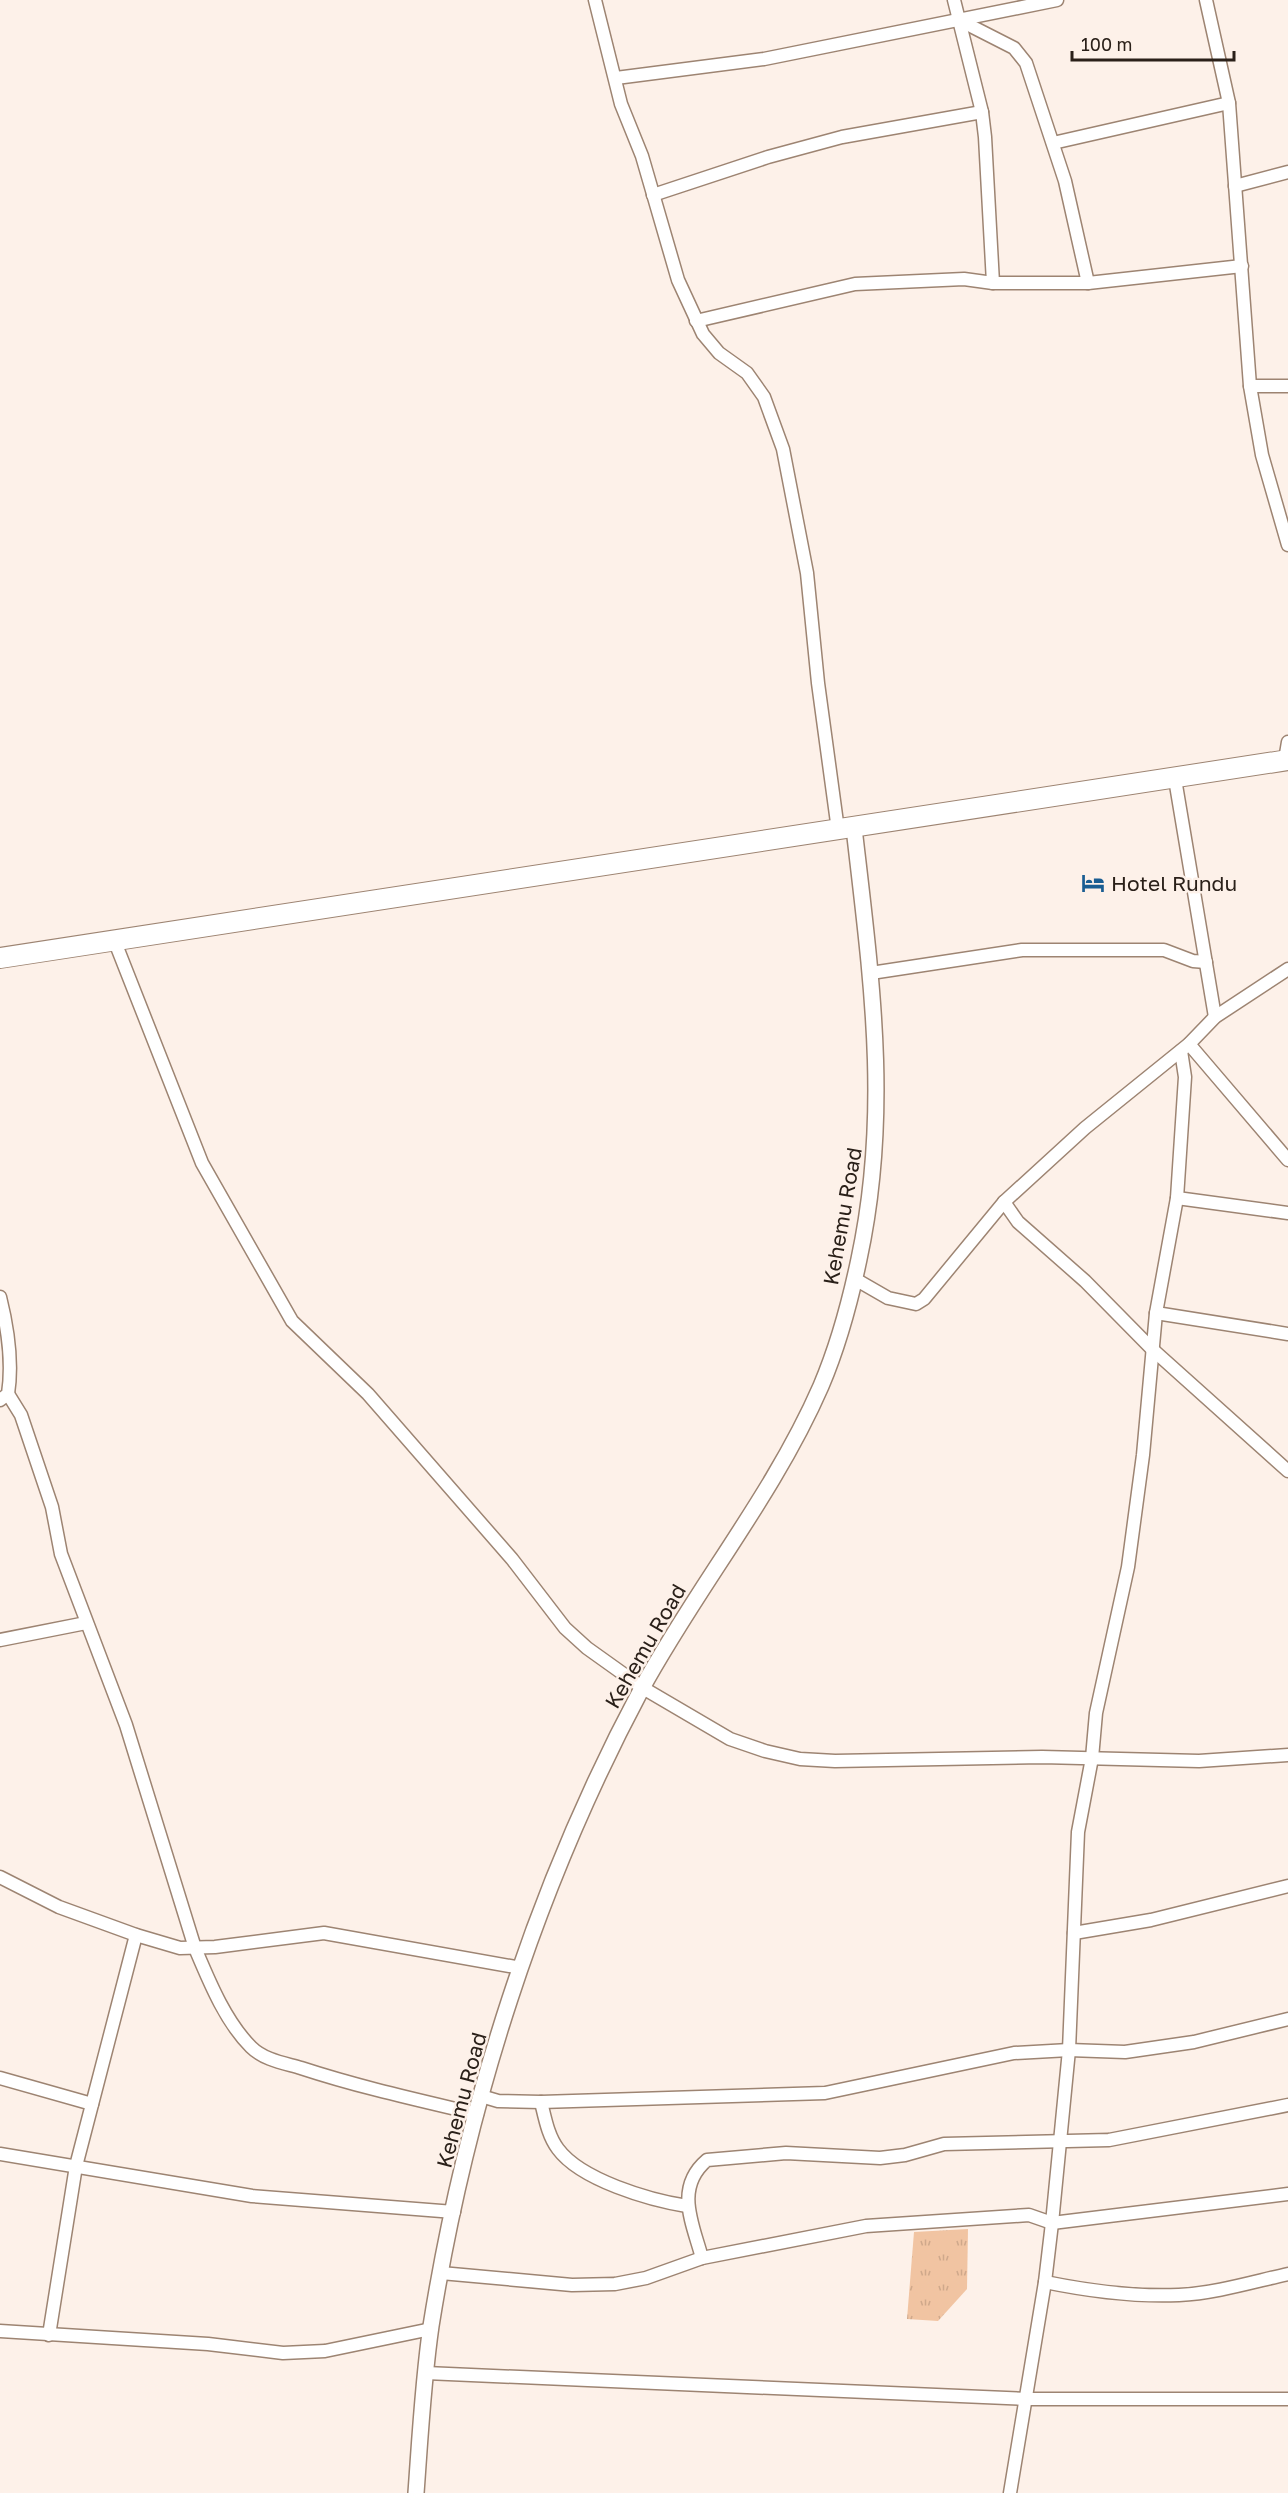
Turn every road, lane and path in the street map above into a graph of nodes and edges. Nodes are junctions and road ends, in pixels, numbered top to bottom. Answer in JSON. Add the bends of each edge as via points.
{"nodes":[{"id":1,"x":595,"y":0,"type":"edge"},
{"id":2,"x":954,"y":0,"type":"edge"},
{"id":3,"x":1057,"y":0,"type":"edge"},
{"id":4,"x":1206,"y":0,"type":"edge"},
{"id":5,"x":960,"y":21,"type":"junction"},
{"id":6,"x":616,"y":78,"type":"junction"},
{"id":7,"x":1228,"y":103,"type":"junction"},
{"id":8,"x":982,"y":112,"type":"junction"},
{"id":9,"x":1053,"y":143,"type":"junction"},
{"id":10,"x":1288,"y":172,"type":"edge"},
{"id":11,"x":1235,"y":186,"type":"junction"},
{"id":12,"x":653,"y":195,"type":"junction"},
{"id":13,"x":1242,"y":266,"type":"junction"},
{"id":14,"x":993,"y":283,"type":"junction"},
{"id":15,"x":1088,"y":283,"type":"junction"},
{"id":16,"x":696,"y":321,"type":"junction"},
{"id":17,"x":1250,"y":386,"type":"junction"},
{"id":18,"x":1288,"y":386,"type":"edge"},
{"id":19,"x":1288,"y":544,"type":"edge"},
{"id":20,"x":1287,"y":754,"type":"edge"},
{"id":21,"x":1175,"y":779,"type":"junction"},
{"id":22,"x":846,"y":829,"type":"junction"},
{"id":23,"x":115,"y":942,"type":"junction"},
{"id":24,"x":0,"y":958,"type":"edge"},
{"id":25,"x":1206,"y":962,"type":"junction"},
{"id":26,"x":1288,"y":969,"type":"edge"},
{"id":27,"x":871,"y":973,"type":"junction"},
{"id":28,"x":1215,"y":1017,"type":"junction"},
{"id":29,"x":1185,"y":1048,"type":"junction"},
{"id":30,"x":1288,"y":1160,"type":"edge"},
{"id":31,"x":1177,"y":1198,"type":"junction"},
{"id":32,"x":1004,"y":1202,"type":"junction"},
{"id":33,"x":1288,"y":1213,"type":"edge"},
{"id":34,"x":855,"y":1279,"type":"junction"},
{"id":35,"x":0,"y":1298,"type":"edge"},
{"id":36,"x":1156,"y":1312,"type":"junction"},
{"id":37,"x":1288,"y":1334,"type":"edge"},
{"id":38,"x":1152,"y":1349,"type":"junction"},
{"id":39,"x":4,"y":1397,"type":"edge"},
{"id":40,"x":1288,"y":1471,"type":"edge"},
{"id":41,"x":86,"y":1623,"type":"junction"},
{"id":42,"x":0,"y":1640,"type":"edge"},
{"id":43,"x":643,"y":1688,"type":"junction"},
{"id":44,"x":1288,"y":1755,"type":"edge"},
{"id":45,"x":1092,"y":1758,"type":"junction"},
{"id":46,"x":0,"y":1877,"type":"edge"},
{"id":47,"x":1288,"y":1886,"type":"edge"},
{"id":48,"x":1074,"y":1934,"type":"junction"},
{"id":49,"x":136,"y":1935,"type":"junction"},
{"id":50,"x":195,"y":1948,"type":"junction"},
{"id":51,"x":521,"y":1968,"type":"junction"},
{"id":52,"x":1288,"y":2019,"type":"edge"},
{"id":53,"x":1069,"y":2050,"type":"junction"},
{"id":54,"x":0,"y":2078,"type":"edge"},
{"id":55,"x":482,"y":2096,"type":"junction"},
{"id":56,"x":541,"y":2102,"type":"junction"},
{"id":57,"x":92,"y":2104,"type":"junction"},
{"id":58,"x":1288,"y":2105,"type":"edge"},
{"id":59,"x":477,"y":2114,"type":"junction"},
{"id":60,"x":1060,"y":2139,"type":"junction"},
{"id":61,"x":0,"y":2154,"type":"edge"},
{"id":62,"x":76,"y":2166,"type":"junction"},
{"id":63,"x":1288,"y":2194,"type":"edge"},
{"id":64,"x":687,"y":2206,"type":"junction"},
{"id":65,"x":454,"y":2212,"type":"junction"},
{"id":66,"x":1052,"y":2223,"type":"junction"},
{"id":67,"x":702,"y":2258,"type":"junction"},
{"id":68,"x":441,"y":2273,"type":"junction"},
{"id":69,"x":1288,"y":2274,"type":"edge"},
{"id":70,"x":1045,"y":2282,"type":"junction"},
{"id":71,"x":431,"y":2329,"type":"junction"},
{"id":72,"x":0,"y":2331,"type":"edge"},
{"id":73,"x":49,"y":2335,"type":"junction"},
{"id":74,"x":426,"y":2373,"type":"junction"},
{"id":75,"x":1027,"y":2399,"type":"junction"},
{"id":76,"x":1288,"y":2399,"type":"edge"},
{"id":77,"x":416,"y":2493,"type":"edge"},
{"id":78,"x":1010,"y":2493,"type":"edge"}],
"edges":[{"from":1,"to":6,"type":"street"},
{"from":2,"to":5,"type":"street"},
{"from":3,"to":5,"type":"street"},
{"from":4,"to":7,"type":"street"},
{"from":5,"to":6,"type":"street","via":[[764,58]]},
{"from":5,"to":8,"type":"street"},
{"from":5,"to":9,"type":"street","via":[[1021,53]]},
{"from":6,"to":12,"type":"street","via":[[621,104]]},
{"from":7,"to":9,"type":"street"},
{"from":7,"to":11,"type":"street"},
{"from":8,"to":12,"type":"street","via":[[842,137]]},
{"from":8,"to":14,"type":"street"},
{"from":9,"to":15,"type":"street"},
{"from":10,"to":11,"type":"street"},
{"from":11,"to":13,"type":"street"},
{"from":12,"to":16,"type":"street","via":[[678,280]]},
{"from":13,"to":15,"type":"street"},
{"from":13,"to":17,"type":"street"},
{"from":14,"to":15,"type":"street"},
{"from":14,"to":16,"type":"street","via":[[964,279],[855,284]]},
{"from":16,"to":22,"type":"street","via":[[714,347],[747,373],[764,397],[783,449],[807,573],[818,683]]},
{"from":17,"to":18,"type":"street"},
{"from":17,"to":19,"type":"street","via":[[1262,455]]},
{"from":20,"to":21,"type":"highway"},
{"from":21,"to":22,"type":"highway"},
{"from":21,"to":25,"type":"street"},
{"from":22,"to":23,"type":"highway"},
{"from":22,"to":27,"type":"street","name":"Kehemu Road"},
{"from":23,"to":24,"type":"highway"},
{"from":23,"to":43,"type":"street","via":[[202,1163],[292,1321],[373,1399],[512,1559],[565,1628]]},
{"from":25,"to":27,"type":"street","via":[[1164,950],[1022,950]]},
{"from":25,"to":28,"type":"street"},
{"from":26,"to":28,"type":"street"},
{"from":27,"to":34,"type":"street","name":"Kehemu Road","via":[[877,1125],[866,1224]]},
{"from":28,"to":29,"type":"street"},
{"from":29,"to":30,"type":"street"},
{"from":29,"to":31,"type":"street"},
{"from":29,"to":32,"type":"street","via":[[1085,1128]]},
{"from":31,"to":33,"type":"street"},
{"from":31,"to":36,"type":"street"},
{"from":32,"to":34,"type":"street","via":[[931,1292],[916,1304],[888,1298]]},
{"from":32,"to":38,"type":"street","via":[[1018,1222],[1085,1281]]},
{"from":34,"to":43,"type":"street","name":"Kehemu Road","via":[[832,1359],[799,1430]]},
{"from":35,"to":39,"type":"street","via":[[11,1375]]},
{"from":36,"to":37,"type":"street"},
{"from":36,"to":38,"type":"street"},
{"from":38,"to":40,"type":"street"},
{"from":38,"to":45,"type":"street","via":[[1128,1567],[1096,1713]]},
{"from":39,"to":41,"type":"street","via":[[21,1415],[52,1507],[61,1554]]},
{"from":41,"to":42,"type":"street"},
{"from":41,"to":50,"type":"street","via":[[126,1725]]},
{"from":43,"to":45,"type":"street","via":[[730,1739],[800,1759]]},
{"from":43,"to":51,"type":"street","name":"Kehemu Road","via":[[583,1811]]},
{"from":44,"to":45,"type":"street","via":[[1198,1761]]},
{"from":45,"to":48,"type":"street","via":[[1077,1832]]},
{"from":46,"to":49,"type":"street","via":[[59,1907]]},
{"from":47,"to":48,"type":"street","via":[[1151,1920]]},
{"from":48,"to":53,"type":"street"},
{"from":49,"to":50,"type":"street","via":[[171,1946]]},
{"from":49,"to":57,"type":"street"},
{"from":50,"to":51,"type":"street","via":[[324,1934]]},
{"from":50,"to":59,"type":"street","via":[[239,2033],[261,2055],[352,2084]]},
{"from":51,"to":55,"type":"street","name":"Kehemu Road"},
{"from":52,"to":53,"type":"street","via":[[1194,2042],[1125,2052]]},
{"from":53,"to":56,"type":"street","via":[[1014,2053],[825,2093]]},
{"from":53,"to":60,"type":"street"},
{"from":54,"to":57,"type":"street"},
{"from":55,"to":56,"type":"street","via":[[498,2101]]},
{"from":55,"to":59,"type":"street","name":"Kehemu Road"},
{"from":56,"to":64,"type":"street","via":[[557,2148],[573,2165],[656,2201]]},
{"from":57,"to":62,"type":"street"},
{"from":58,"to":60,"type":"street","via":[[1109,2140]]},
{"from":59,"to":65,"type":"street","name":"Kehemu Road"},
{"from":60,"to":64,"type":"street","via":[[1041,2143],[944,2144],[880,2158],[786,2153],[721,2157],[707,2160],[697,2168]]},
{"from":60,"to":66,"type":"street"},
{"from":61,"to":62,"type":"street"},
{"from":62,"to":65,"type":"street","via":[[252,2196]]},
{"from":62,"to":73,"type":"street"},
{"from":63,"to":66,"type":"street"},
{"from":64,"to":67,"type":"street"},
{"from":65,"to":68,"type":"street","name":"Kehemu Road"},
{"from":66,"to":67,"type":"street","via":[[1029,2215],[866,2226]]},
{"from":66,"to":70,"type":"street"},
{"from":67,"to":68,"type":"street","via":[[646,2278],[615,2284],[573,2285]]},
{"from":68,"to":71,"type":"street","name":"Kehemu Road"},
{"from":69,"to":70,"type":"street","via":[[1178,2295],[1105,2293]]},
{"from":70,"to":75,"type":"street"},
{"from":71,"to":73,"type":"street","via":[[325,2351],[284,2353],[208,2344]]},
{"from":71,"to":74,"type":"street","name":"Kehemu Road"},
{"from":72,"to":73,"type":"street"},
{"from":74,"to":75,"type":"street"},
{"from":74,"to":77,"type":"street","name":"Kehemu Road"},
{"from":75,"to":76,"type":"street"},
{"from":75,"to":78,"type":"street"}]}
